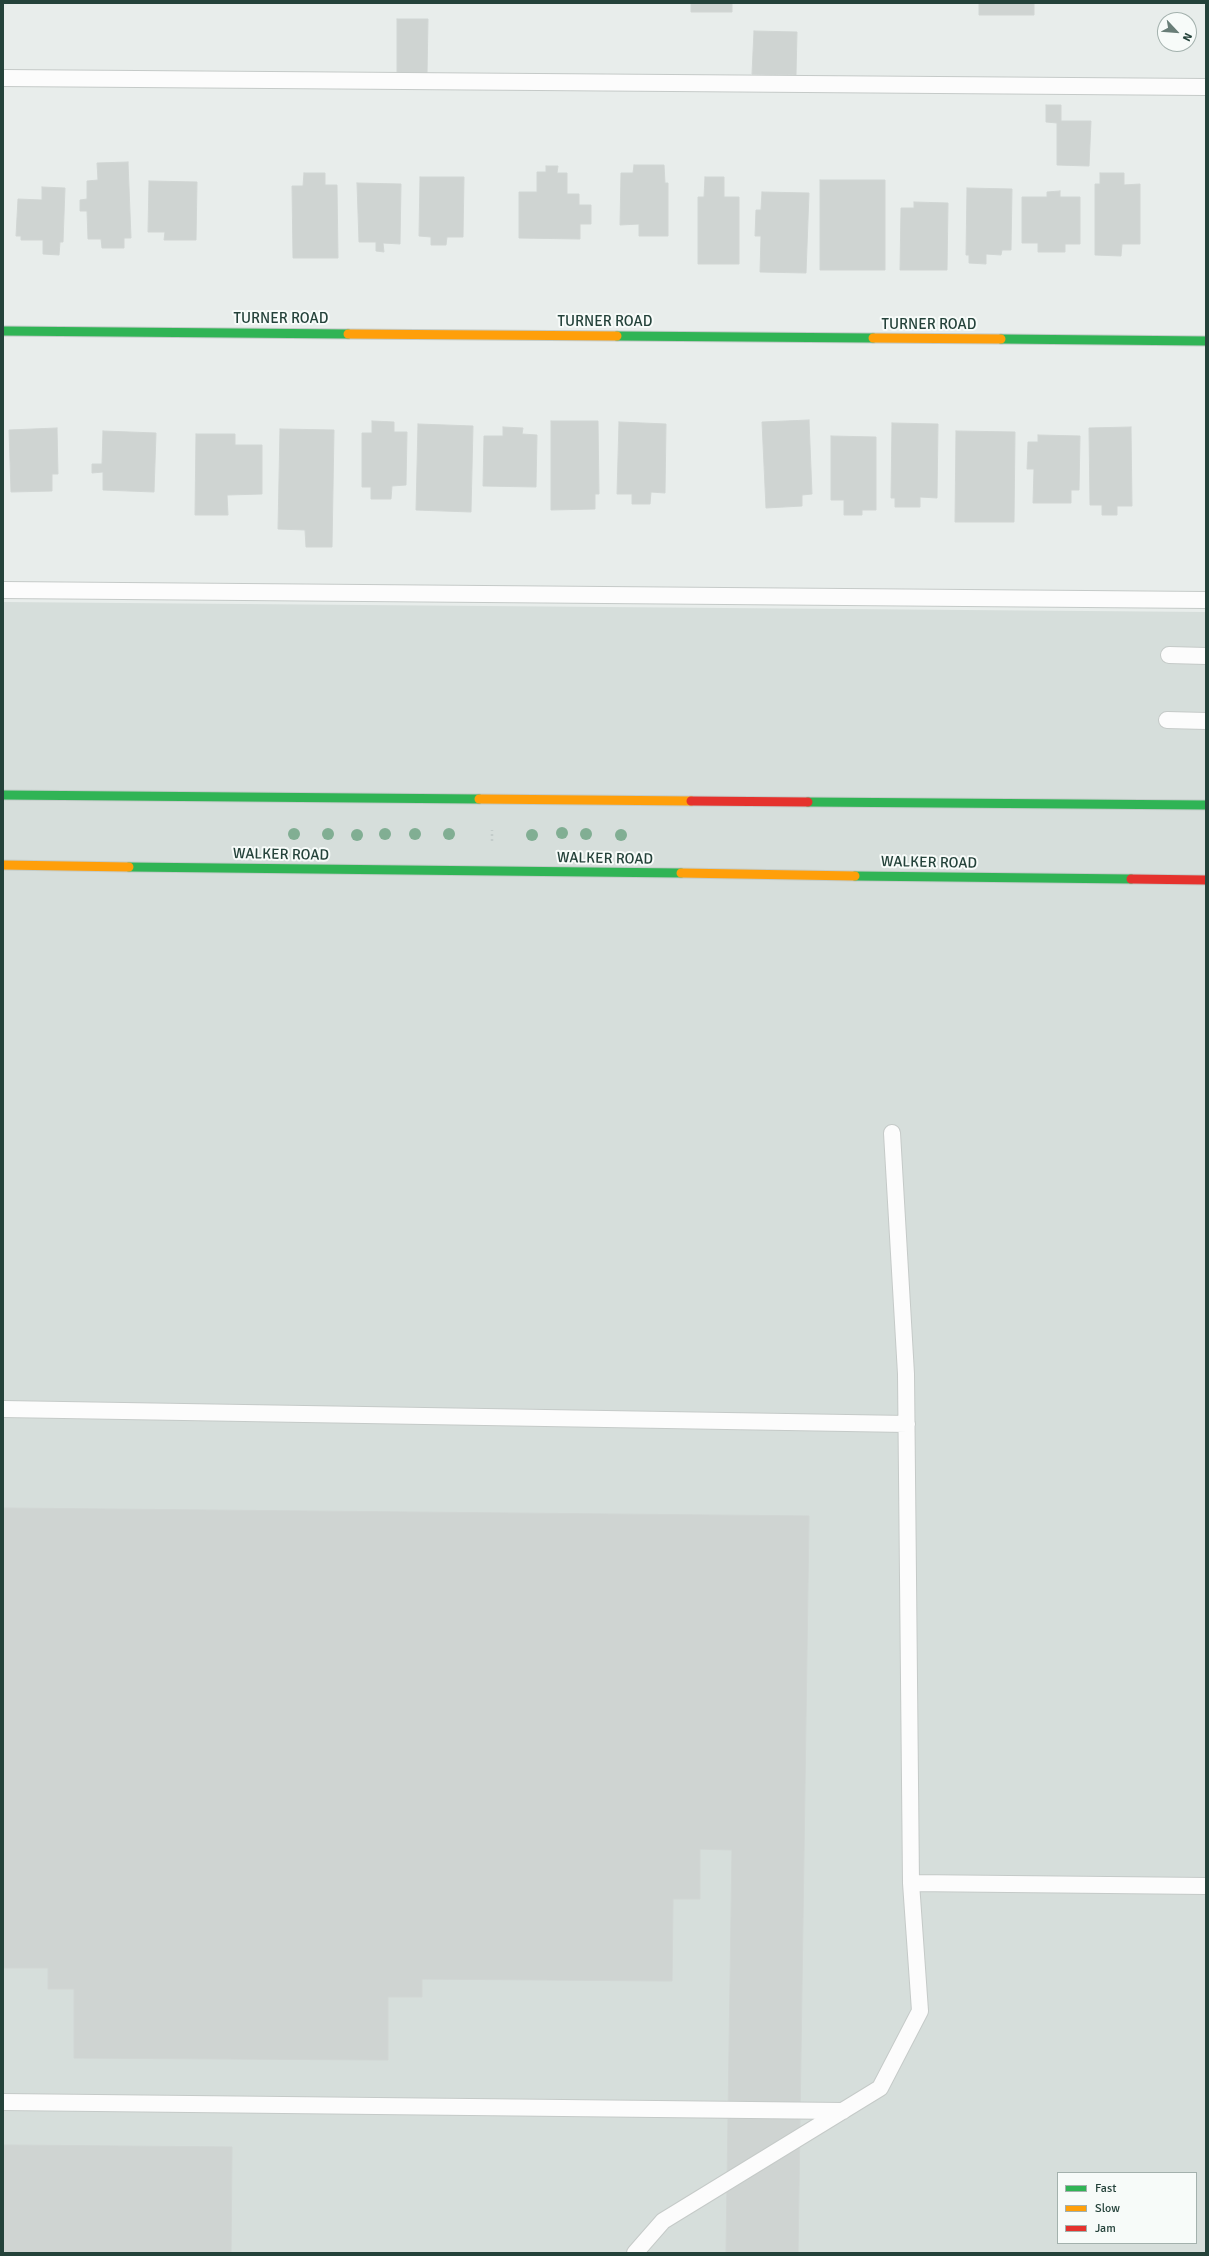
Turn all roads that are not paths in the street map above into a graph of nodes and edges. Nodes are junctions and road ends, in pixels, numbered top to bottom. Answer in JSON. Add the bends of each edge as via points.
{"nodes":[{"id":1,"x":3,"y":78,"type":"edge"},
{"id":2,"x":1206,"y":87,"type":"edge"},
{"id":3,"x":3,"y":331,"type":"edge"},
{"id":4,"x":1206,"y":341,"type":"edge"},
{"id":5,"x":3,"y":590,"type":"edge"},
{"id":6,"x":1206,"y":600,"type":"edge"},
{"id":7,"x":1169,"y":655,"type":"dead end"},
{"id":8,"x":1206,"y":656,"type":"edge"},
{"id":9,"x":1166,"y":720,"type":"dead end"},
{"id":10,"x":1206,"y":721,"type":"edge"},
{"id":11,"x":3,"y":795,"type":"edge"},
{"id":12,"x":1206,"y":805,"type":"edge"},
{"id":13,"x":3,"y":865,"type":"edge"},
{"id":14,"x":1206,"y":880,"type":"edge"},
{"id":15,"x":892,"y":1133,"type":"dead end"},
{"id":16,"x":3,"y":1408,"type":"edge"},
{"id":17,"x":907,"y":1424,"type":"junction"},
{"id":18,"x":911,"y":1883,"type":"junction"},
{"id":19,"x":1206,"y":1886,"type":"edge"},
{"id":20,"x":3,"y":2102,"type":"edge"},
{"id":21,"x":843,"y":2111,"type":"junction"},
{"id":22,"x":635,"y":2253,"type":"edge"}],
"edges":[{"from":1,"to":2,"type":"lane"},
{"from":3,"to":4,"type":"main road","name":"TURNER ROAD"},
{"from":5,"to":6,"type":"lane"},
{"from":7,"to":8,"type":"lane"},
{"from":9,"to":10,"type":"lane"},
{"from":11,"to":12,"type":"main road"},
{"from":13,"to":14,"type":"main road","name":"WALKER ROAD"},
{"from":15,"to":17,"type":"lane"},
{"from":16,"to":17,"type":"lane"},
{"from":17,"to":18,"type":"lane"},
{"from":18,"to":19,"type":"lane"},
{"from":18,"to":21,"type":"lane","via":[[920,2011],[880,2088]]},
{"from":20,"to":21,"type":"lane"},
{"from":21,"to":22,"type":"lane","via":[[662,2221]]}]}
